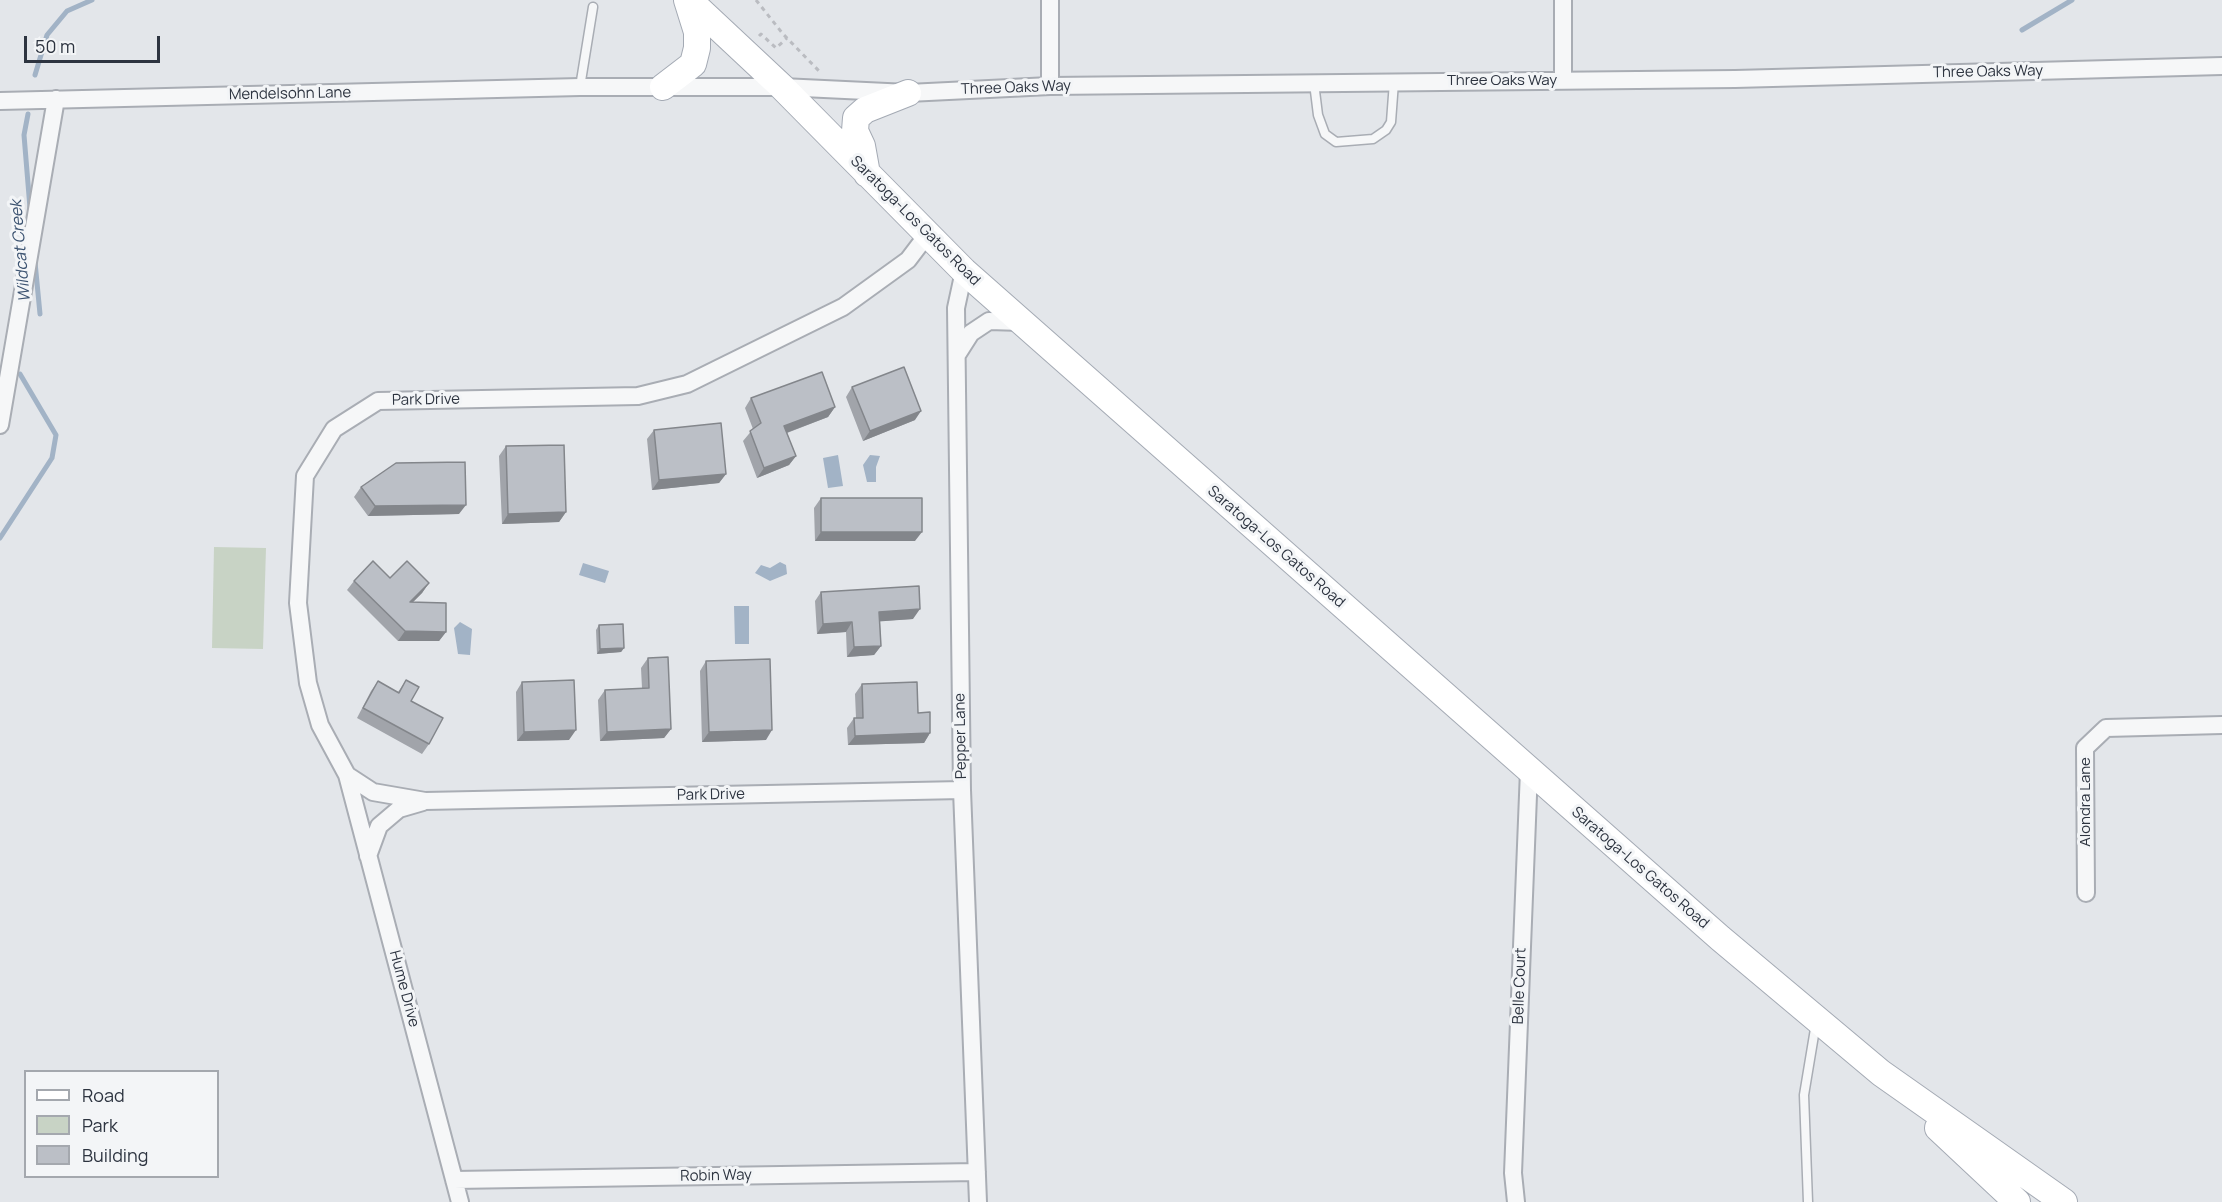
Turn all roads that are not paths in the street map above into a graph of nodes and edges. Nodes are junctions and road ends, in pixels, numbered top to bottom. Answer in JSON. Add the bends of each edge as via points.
{"nodes":[{"id":1,"x":688,"y":0,"type":"edge"},
{"id":2,"x":1050,"y":0,"type":"edge"},
{"id":3,"x":1563,"y":0,"type":"edge"},
{"id":4,"x":593,"y":7,"type":"dead end"},
{"id":5,"x":2222,"y":66,"type":"edge"},
{"id":6,"x":1563,"y":80,"type":"junction"},
{"id":7,"x":1314,"y":82,"type":"junction"},
{"id":8,"x":1394,"y":82,"type":"junction"},
{"id":9,"x":1050,"y":86,"type":"junction"},
{"id":10,"x":580,"y":87,"type":"junction"},
{"id":11,"x":663,"y":87,"type":"junction"},
{"id":12,"x":782,"y":87,"type":"junction"},
{"id":13,"x":908,"y":93,"type":"junction"},
{"id":14,"x":56,"y":99,"type":"junction"},
{"id":15,"x":0,"y":100,"type":"edge"},
{"id":16,"x":867,"y":175,"type":"junction"},
{"id":17,"x":927,"y":235,"type":"junction"},
{"id":18,"x":964,"y":271,"type":"junction"},
{"id":19,"x":1021,"y":322,"type":"junction"},
{"id":20,"x":956,"y":356,"type":"junction"},
{"id":21,"x":0,"y":425,"type":"edge"},
{"id":22,"x":2222,"y":725,"type":"edge"},
{"id":23,"x":1529,"y":770,"type":"junction"},
{"id":24,"x":347,"y":775,"type":"junction"},
{"id":25,"x":962,"y":790,"type":"junction"},
{"id":26,"x":425,"y":801,"type":"junction"},
{"id":27,"x":368,"y":856,"type":"junction"},
{"id":28,"x":2086,"y":893,"type":"dead end"},
{"id":29,"x":1816,"y":1020,"type":"junction"},
{"id":30,"x":1881,"y":1074,"type":"junction"},
{"id":31,"x":977,"y":1172,"type":"junction"},
{"id":32,"x":454,"y":1180,"type":"junction"},
{"id":33,"x":460,"y":1202,"type":"edge"},
{"id":34,"x":978,"y":1202,"type":"edge"},
{"id":35,"x":1516,"y":1202,"type":"edge"},
{"id":36,"x":1808,"y":1202,"type":"edge"},
{"id":37,"x":2017,"y":1202,"type":"edge"},
{"id":38,"x":2064,"y":1202,"type":"edge"}],
"edges":[{"from":1,"to":11,"type":"main road","via":[[697,32],[693,64]]},
{"from":1,"to":12,"type":"main road","name":"Saratoga-Los Gatos Road"},
{"from":2,"to":9,"type":"street"},
{"from":3,"to":6,"type":"street"},
{"from":4,"to":10,"type":"lane"},
{"from":5,"to":6,"type":"street","name":"Three Oaks Way"},
{"from":6,"to":8,"type":"street","name":"Three Oaks Way"},
{"from":7,"to":8,"type":"street","name":"Three Oaks Way"},
{"from":7,"to":8,"type":"lane","via":[[1318,115],[1325,134],[1336,142],[1373,139],[1386,130],[1391,122]]},
{"from":7,"to":9,"type":"street","name":"Three Oaks Way"},
{"from":9,"to":13,"type":"street","name":"Three Oaks Way"},
{"from":10,"to":11,"type":"street","name":"Mendelsohn Lane"},
{"from":10,"to":14,"type":"street","name":"Mendelsohn Lane"},
{"from":11,"to":12,"type":"street","name":"Mendelsohn Lane"},
{"from":12,"to":13,"type":"street","name":"Three Oaks Way"},
{"from":12,"to":16,"type":"main road","name":"Saratoga-Los Gatos Road"},
{"from":13,"to":16,"type":"main road","via":[[865,110],[856,118],[855,131]]},
{"from":14,"to":15,"type":"street","name":"Mendelsohn Lane"},
{"from":14,"to":21,"type":"street"},
{"from":16,"to":17,"type":"main road","name":"Saratoga-Los Gatos Road"},
{"from":17,"to":18,"type":"main road","name":"Saratoga-Los Gatos Road"},
{"from":17,"to":24,"type":"street","name":"Park Drive","via":[[908,260],[843,308],[687,384],[638,396],[378,401],[334,429],[305,476],[298,603],[308,683],[320,725]]},
{"from":18,"to":19,"type":"main road","name":"Saratoga-Los Gatos Road"},
{"from":18,"to":20,"type":"street","name":"Pepper Lane","via":[[956,308]]},
{"from":19,"to":20,"type":"street","via":[[989,321],[971,333]]},
{"from":19,"to":23,"type":"main road","name":"Saratoga-Los Gatos Road"},
{"from":20,"to":25,"type":"street","name":"Pepper Lane"},
{"from":22,"to":28,"type":"street","name":"Alondra Lane","via":[[2106,728],[2085,748]]},
{"from":23,"to":29,"type":"main road","name":"Saratoga-Los Gatos Road"},
{"from":23,"to":35,"type":"street","name":"Belle Court","via":[[1513,1173]]},
{"from":24,"to":26,"type":"street","name":"Park Drive","via":[[373,792]]},
{"from":24,"to":27,"type":"street","name":"Hume Drive"},
{"from":25,"to":26,"type":"street","name":"Park Drive"},
{"from":25,"to":31,"type":"street","name":"Pepper Lane"},
{"from":26,"to":27,"type":"street","name":"Park Drive","via":[[399,809],[379,826]]},
{"from":27,"to":32,"type":"street","name":"Hume Drive"},
{"from":29,"to":30,"type":"main road","name":"Saratoga-Los Gatos Road"},
{"from":29,"to":36,"type":"lane","via":[[1804,1095]]},
{"from":30,"to":37,"type":"main road","name":"Saratoga-Los Gatos Road"},
{"from":30,"to":38,"type":"main road","name":"Saratoga-Los Gatos Road"},
{"from":31,"to":32,"type":"street","name":"Robin Way"},
{"from":31,"to":34,"type":"street","name":"Pepper Lane"},
{"from":32,"to":33,"type":"street","name":"Hume Drive"}]}
